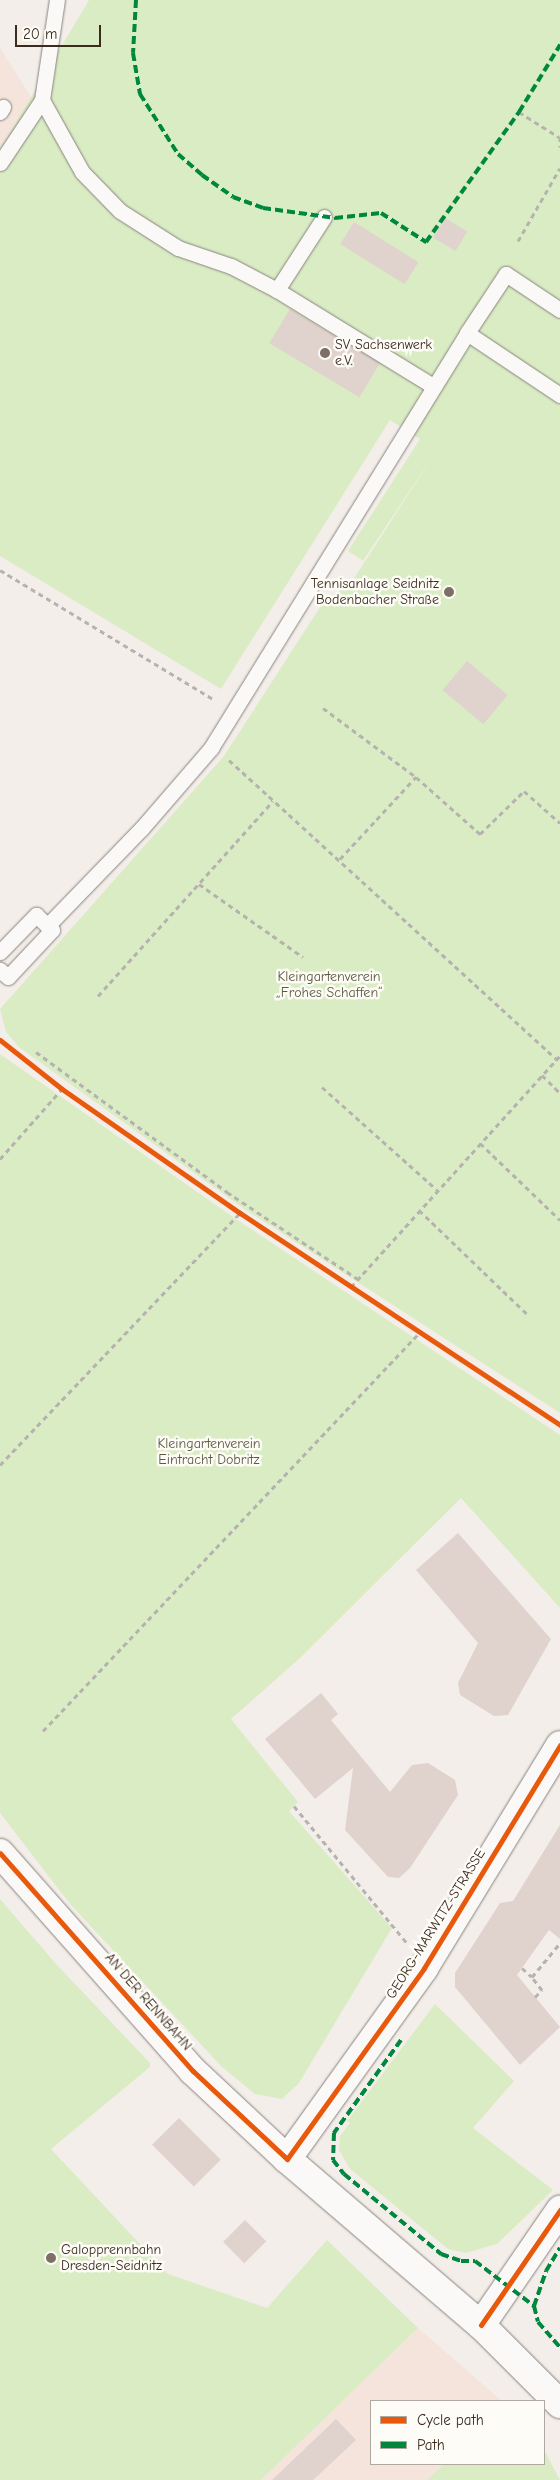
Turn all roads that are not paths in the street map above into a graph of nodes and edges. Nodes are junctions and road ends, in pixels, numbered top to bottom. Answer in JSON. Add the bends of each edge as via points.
{"nodes":[{"id":1,"x":57,"y":0,"type":"edge"},
{"id":2,"x":42,"y":100,"type":"junction"},
{"id":3,"x":0,"y":162,"type":"edge"},
{"id":4,"x":324,"y":217,"type":"dead end"},
{"id":5,"x":277,"y":290,"type":"junction"},
{"id":6,"x":560,"y":310,"type":"edge"},
{"id":7,"x":467,"y":333,"type":"junction"},
{"id":8,"x":433,"y":386,"type":"junction"},
{"id":9,"x":560,"y":395,"type":"edge"},
{"id":10,"x":47,"y":926,"type":"junction"},
{"id":11,"x":0,"y":952,"type":"edge"},
{"id":12,"x":0,"y":970,"type":"edge"},
{"id":13,"x":560,"y":1745,"type":"edge"},
{"id":14,"x":0,"y":1853,"type":"edge"},
{"id":15,"x":287,"y":2159,"type":"junction"},
{"id":16,"x":560,"y":2210,"type":"edge"},
{"id":17,"x":481,"y":2325,"type":"junction"},
{"id":18,"x":560,"y":2404,"type":"edge"}],
"edges":[{"from":1,"to":2,"type":"lane"},
{"from":2,"to":3,"type":"lane"},
{"from":2,"to":5,"type":"lane","via":[[82,172],[120,211],[178,248],[231,266]]},
{"from":4,"to":5,"type":"lane"},
{"from":5,"to":8,"type":"lane"},
{"from":6,"to":7,"type":"lane","via":[[506,274]]},
{"from":7,"to":8,"type":"lane"},
{"from":7,"to":9,"type":"lane"},
{"from":8,"to":10,"type":"lane","via":[[211,748],[142,828]]},
{"from":10,"to":11,"type":"lane","via":[[36,915]]},
{"from":10,"to":12,"type":"lane","via":[[52,930],[8,977]]},
{"from":13,"to":15,"type":"main road","name":"GEORG-MARWITZ-STRASSE","via":[[424,1968]]},
{"from":14,"to":15,"type":"main road","name":"AN DER RENNBAHN","via":[[193,2070]]},
{"from":15,"to":17,"type":"main road","name":"AN DER RENNBAHN"},
{"from":16,"to":17,"type":"main road"},
{"from":17,"to":18,"type":"main road","name":"AN DER RENNBAHN"}]}
